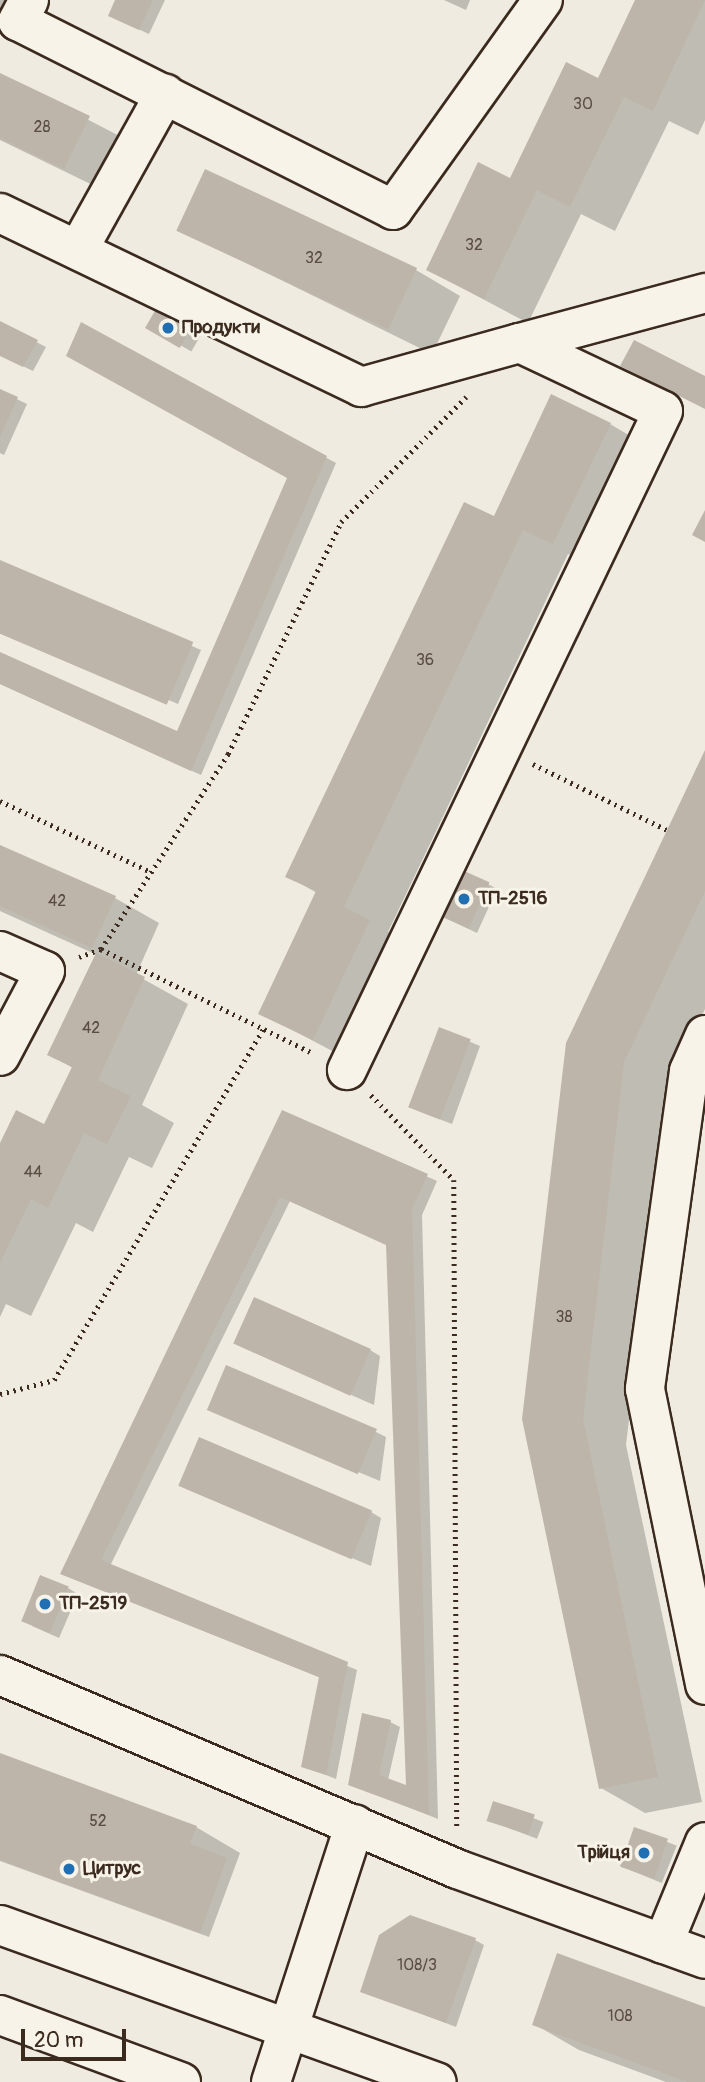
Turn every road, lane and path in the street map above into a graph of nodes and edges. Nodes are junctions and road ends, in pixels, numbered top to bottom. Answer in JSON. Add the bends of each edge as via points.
{"nodes":[{"id":1,"x":29,"y":0,"type":"edge"},
{"id":2,"x":543,"y":0,"type":"edge"},
{"id":3,"x":165,"y":94,"type":"junction"},
{"id":4,"x":0,"y":213,"type":"edge"},
{"id":5,"x":78,"y":250,"type":"junction"},
{"id":6,"x":705,"y":293,"type":"edge"},
{"id":7,"x":520,"y":343,"type":"junction"},
{"id":8,"x":473,"y":390,"type":"dead end"},
{"id":9,"x":501,"y":749,"type":"junction"},
{"id":10,"x":0,"y":801,"type":"edge"},
{"id":11,"x":667,"y":830,"type":"dead end"},
{"id":12,"x":150,"y":872,"type":"junction"},
{"id":13,"x":101,"y":949,"type":"junction"},
{"id":14,"x":0,"y":951,"type":"edge"},
{"id":15,"x":44,"y":971,"type":"junction"},
{"id":16,"x":263,"y":1029,"type":"junction"},
{"id":17,"x":705,"y":1035,"type":"edge"},
{"id":18,"x":0,"y":1056,"type":"edge"},
{"id":19,"x":347,"y":1070,"type":"junction"},
{"id":20,"x":0,"y":1394,"type":"edge"},
{"id":21,"x":0,"y":1675,"type":"edge"},
{"id":22,"x":705,"y":1685,"type":"edge"},
{"id":23,"x":355,"y":1824,"type":"junction"},
{"id":24,"x":705,"y":1842,"type":"edge"},
{"id":25,"x":457,"y":1869,"type":"junction"},
{"id":26,"x":0,"y":1925,"type":"edge"},
{"id":27,"x":663,"y":1944,"type":"junction"},
{"id":28,"x":705,"y":1959,"type":"edge"},
{"id":29,"x":0,"y":2015,"type":"edge"},
{"id":30,"x":289,"y":2026,"type":"junction"},
{"id":31,"x":181,"y":2082,"type":"edge"},
{"id":32,"x":271,"y":2082,"type":"edge"},
{"id":33,"x":438,"y":2082,"type":"edge"}],
"edges":[{"from":1,"to":3,"type":"street","via":[[18,21]]},
{"from":2,"to":3,"type":"street","via":[[393,210]]},
{"from":3,"to":5,"type":"street"},
{"from":4,"to":5,"type":"street"},
{"from":5,"to":7,"type":"street","via":[[361,387]]},
{"from":6,"to":7,"type":"street"},
{"from":7,"to":9,"type":"street","via":[[663,411]]},
{"from":8,"to":12,"type":"path","via":[[341,522],[228,754]]},
{"from":9,"to":11,"type":"path"},
{"from":9,"to":19,"type":"street"},
{"from":10,"to":12,"type":"path"},
{"from":12,"to":13,"type":"path"},
{"from":13,"to":15,"type":"path"},
{"from":13,"to":16,"type":"path"},
{"from":14,"to":15,"type":"street"},
{"from":15,"to":18,"type":"street"},
{"from":16,"to":19,"type":"path"},
{"from":16,"to":20,"type":"path","via":[[54,1380]]},
{"from":17,"to":22,"type":"street","via":[[689,1070],[645,1389]]},
{"from":19,"to":25,"type":"path","via":[[454,1180]]},
{"from":21,"to":23,"type":"street"},
{"from":23,"to":25,"type":"street"},
{"from":23,"to":30,"type":"street"},
{"from":24,"to":27,"type":"street"},
{"from":25,"to":27,"type":"street"},
{"from":26,"to":30,"type":"street"},
{"from":27,"to":28,"type":"street"},
{"from":29,"to":31,"type":"street"},
{"from":30,"to":32,"type":"street"},
{"from":30,"to":33,"type":"street"}]}
